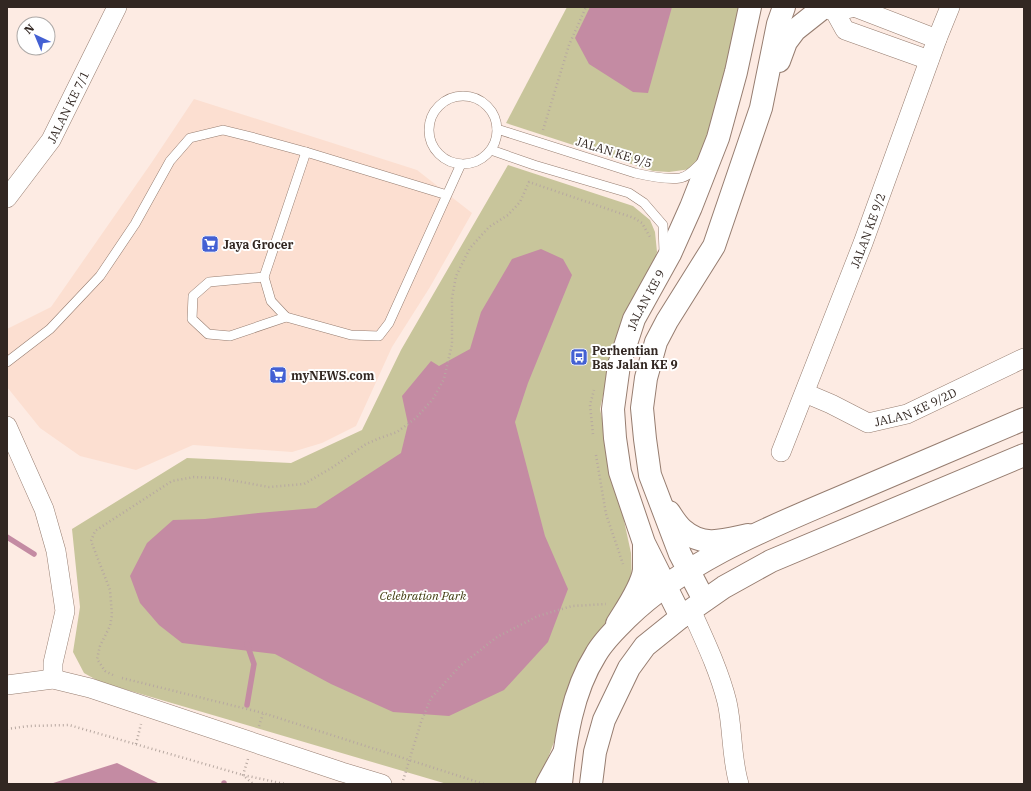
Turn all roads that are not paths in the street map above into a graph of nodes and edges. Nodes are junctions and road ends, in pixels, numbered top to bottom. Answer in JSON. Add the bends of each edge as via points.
{"nodes":[{"id":1,"x":116,"y":7,"type":"edge"},
{"id":2,"x":750,"y":7,"type":"edge"},
{"id":3,"x":784,"y":7,"type":"edge"},
{"id":4,"x":950,"y":7,"type":"edge"},
{"id":5,"x":827,"y":8,"type":"edge"},
{"id":6,"x":937,"y":39,"type":"junction"},
{"id":7,"x":930,"y":60,"type":"junction"},
{"id":8,"x":761,"y":108,"type":"junction"},
{"id":9,"x":497,"y":128,"type":"junction"},
{"id":10,"x":715,"y":146,"type":"junction"},
{"id":11,"x":491,"y":150,"type":"junction"},
{"id":12,"x":306,"y":152,"type":"junction"},
{"id":13,"x":461,"y":164,"type":"junction"},
{"id":14,"x":447,"y":195,"type":"junction"},
{"id":15,"x":7,"y":198,"type":"edge"},
{"id":16,"x":665,"y":263,"type":"junction"},
{"id":17,"x":264,"y":277,"type":"junction"},
{"id":18,"x":286,"y":317,"type":"junction"},
{"id":19,"x":1022,"y":354,"type":"edge"},
{"id":20,"x":7,"y":362,"type":"edge"},
{"id":21,"x":805,"y":393,"type":"junction"},
{"id":22,"x":1024,"y":419,"type":"edge"},
{"id":23,"x":7,"y":426,"type":"edge"},
{"id":24,"x":781,"y":452,"type":"dead end"},
{"id":25,"x":1024,"y":455,"type":"edge"},
{"id":26,"x":660,"y":500,"type":"junction"},
{"id":27,"x":755,"y":534,"type":"junction"},
{"id":28,"x":644,"y":543,"type":"junction"},
{"id":29,"x":690,"y":570,"type":"junction"},
{"id":30,"x":665,"y":586,"type":"junction"},
{"id":31,"x":692,"y":609,"type":"junction"},
{"id":32,"x":611,"y":633,"type":"junction"},
{"id":33,"x":53,"y":679,"type":"junction"},
{"id":34,"x":7,"y":685,"type":"edge"},
{"id":35,"x":564,"y":753,"type":"junction"},
{"id":36,"x":382,"y":784,"type":"edge"},
{"id":37,"x":547,"y":784,"type":"edge"},
{"id":38,"x":561,"y":784,"type":"edge"},
{"id":39,"x":591,"y":784,"type":"edge"},
{"id":40,"x":738,"y":784,"type":"edge"}],
"edges":[{"from":1,"to":15,"type":"street","name":"JALAN KE 7/1","via":[[51,140]]},
{"from":2,"to":10,"type":"street","name":"JALAN KE 9","via":[[736,72]]},
{"from":3,"to":8,"type":"street","via":[[778,24]]},
{"from":4,"to":6,"type":"street","name":"JALAN KE 9/2"},
{"from":5,"to":6,"type":"street","via":[[854,8]]},
{"from":5,"to":7,"type":"street","via":[[845,30]]},
{"from":5,"to":8,"type":"street","via":[[794,30],[786,42]]},
{"from":6,"to":7,"type":"street","name":"JALAN KE 9/2"},
{"from":7,"to":21,"type":"street","name":"JALAN KE 9/2"},
{"from":8,"to":26,"type":"street","via":[[714,246],[656,342],[646,378],[642,408],[645,439],[650,474]]},
{"from":9,"to":10,"type":"lane","name":"JALAN KE 9/5","via":[[653,177],[681,178],[694,171]]},
{"from":9,"to":11,"type":"lane","via":[[496,140]]},
{"from":9,"to":13,"type":"lane","via":[[489,108],[470,97],[448,100],[439,106],[429,125],[429,136],[440,156],[450,162]]},
{"from":10,"to":16,"type":"street","name":"JALAN KE 9"},
{"from":11,"to":13,"type":"lane","via":[[483,158]]},
{"from":11,"to":16,"type":"lane","via":[[534,166],[629,193],[644,203],[663,225]]},
{"from":12,"to":14,"type":"lane"},
{"from":12,"to":17,"type":"lane"},
{"from":12,"to":20,"type":"lane","via":[[224,130],[190,138],[170,161],[135,224],[100,276],[50,329]]},
{"from":13,"to":14,"type":"lane"},
{"from":14,"to":18,"type":"lane","via":[[389,323],[379,336],[351,335]]},
{"from":16,"to":28,"type":"street","name":"JALAN KE 9","via":[[634,319],[619,365],[613,409],[620,472]]},
{"from":17,"to":18,"type":"lane","via":[[271,302]]},
{"from":17,"to":18,"type":"lane","via":[[209,282],[193,296],[192,319],[208,334],[230,336]]},
{"from":19,"to":21,"type":"street","name":"JALAN KE 9/2D","via":[[908,414],[868,423]]},
{"from":21,"to":24,"type":"street","name":"JALAN KE 9/2"},
{"from":22,"to":27,"type":"street"},
{"from":23,"to":33,"type":"street","via":[[44,509],[56,551],[65,612],[53,664]]},
{"from":25,"to":31,"type":"street","via":[[772,560],[724,587]]},
{"from":26,"to":27,"type":"street","via":[[682,529],[706,542]]},
{"from":26,"to":29,"type":"street","via":[[680,554]]},
{"from":27,"to":29,"type":"street"},
{"from":28,"to":30,"type":"street","name":"JALAN KE 9"},
{"from":28,"to":32,"type":"street","via":[[644,572]]},
{"from":29,"to":30,"type":"street"},
{"from":29,"to":31,"type":"street"},
{"from":30,"to":31,"type":"street","name":"JALAN KE 9"},
{"from":30,"to":32,"type":"street","via":[[641,604]]},
{"from":31,"to":39,"type":"street","via":[[645,646],[629,668],[604,720],[595,752]]},
{"from":31,"to":40,"type":"street","via":[[711,653],[727,702]]},
{"from":32,"to":35,"type":"street","via":[[596,653],[578,690]]},
{"from":33,"to":34,"type":"street"},
{"from":33,"to":36,"type":"street","via":[[146,705]]},
{"from":35,"to":37,"type":"street"},
{"from":35,"to":38,"type":"street"}]}
